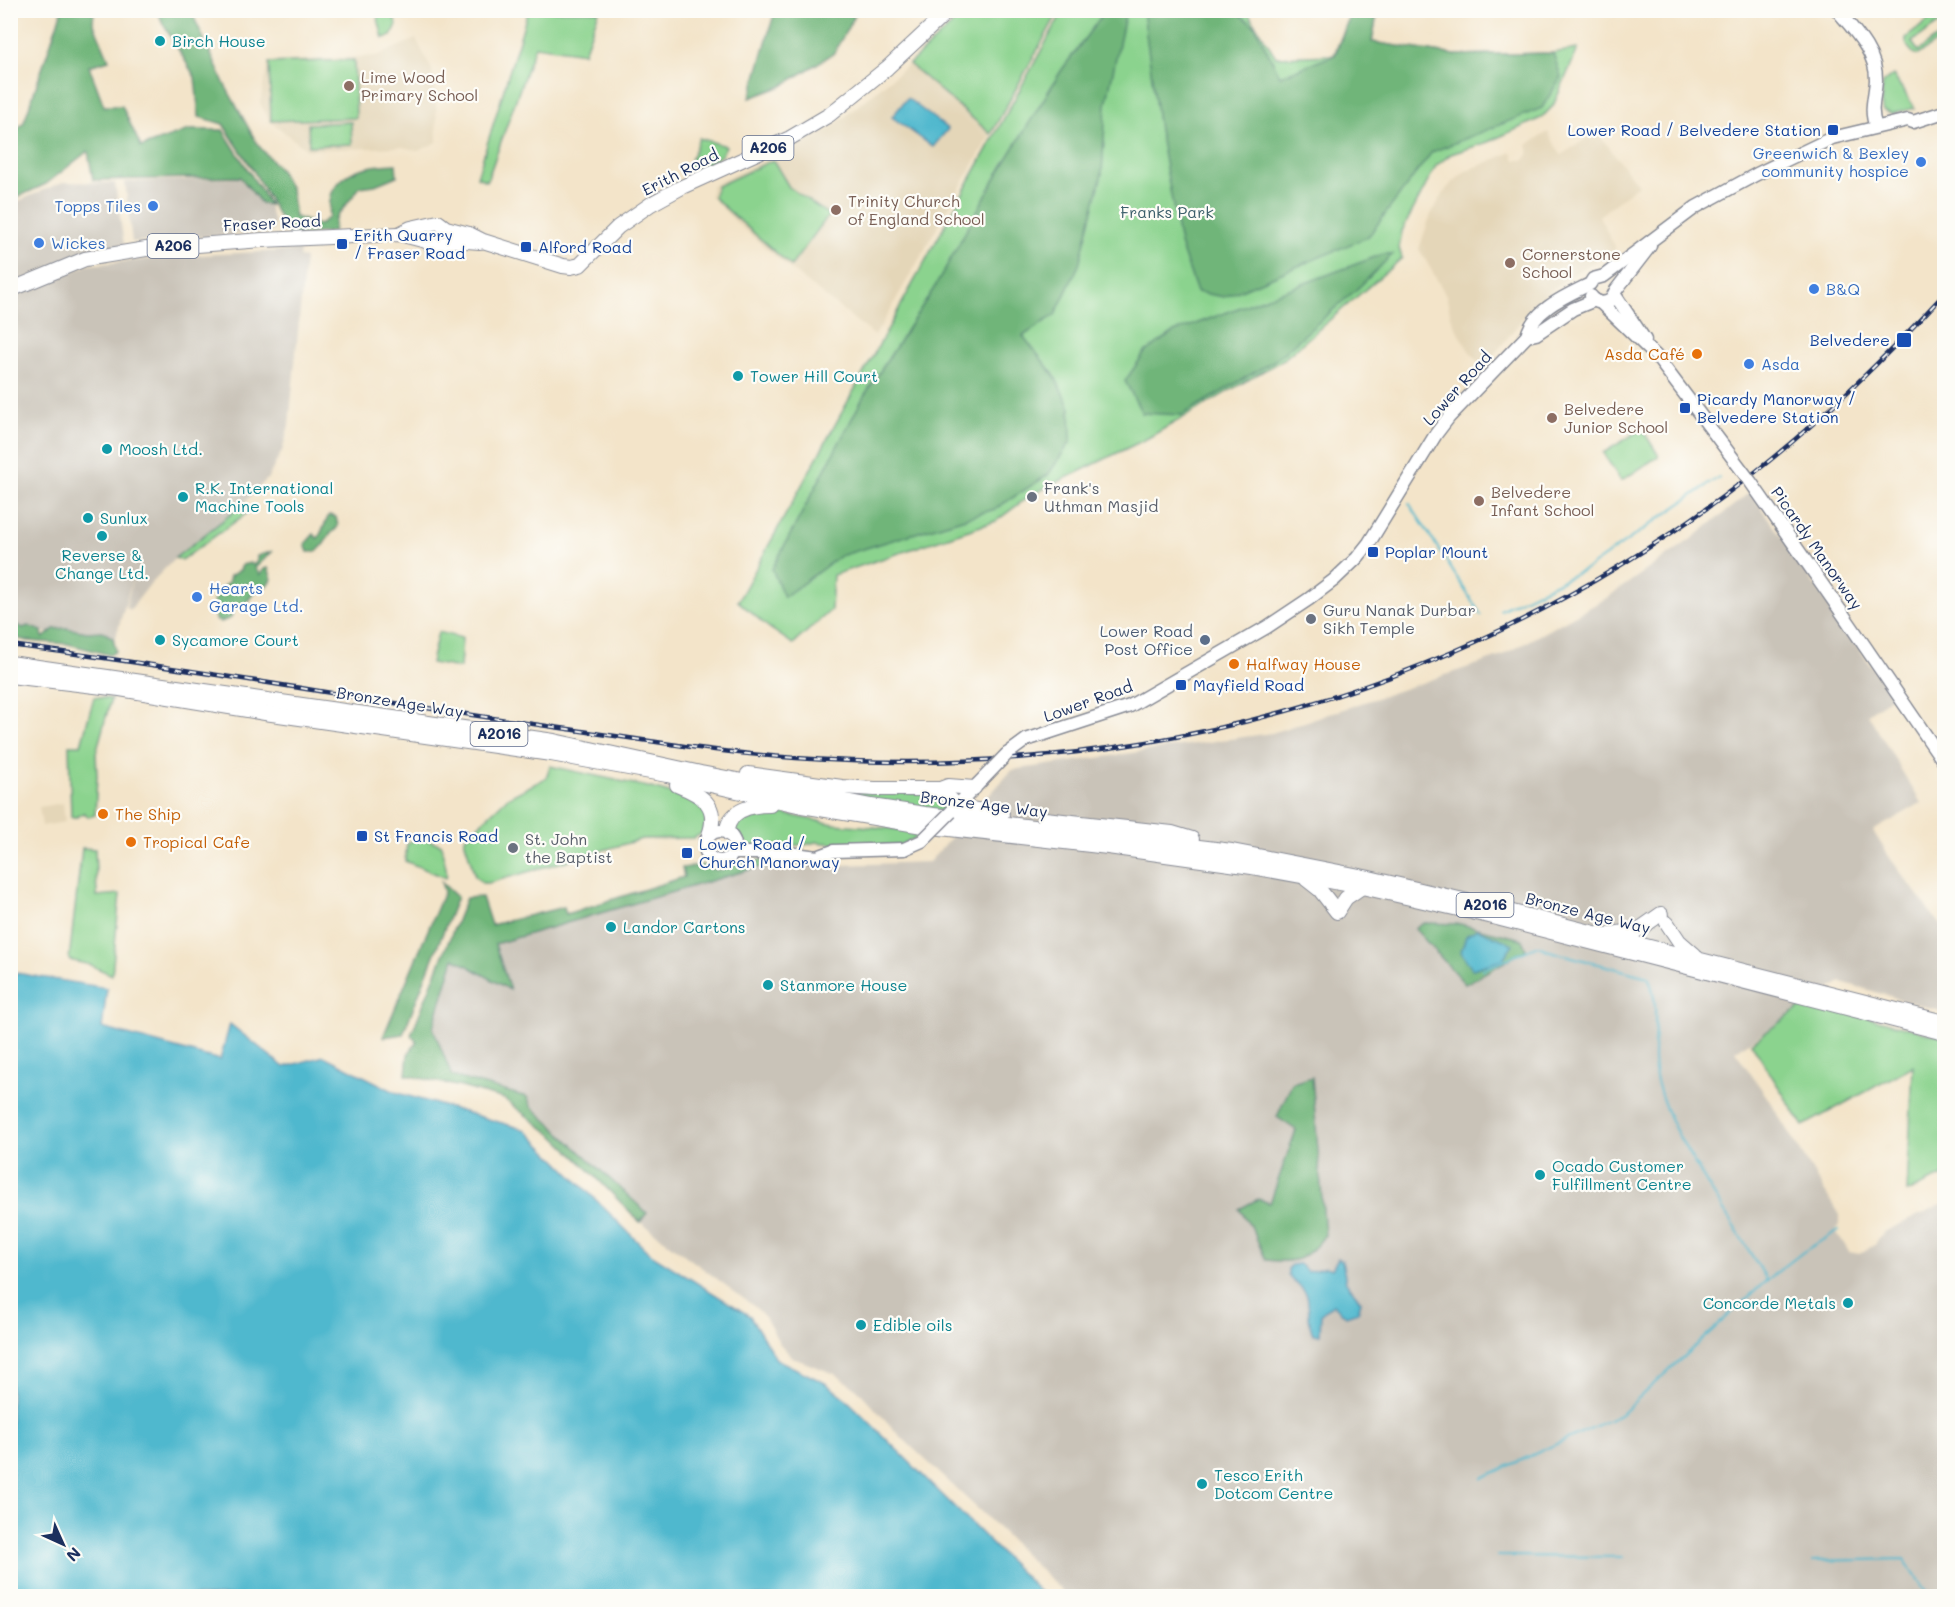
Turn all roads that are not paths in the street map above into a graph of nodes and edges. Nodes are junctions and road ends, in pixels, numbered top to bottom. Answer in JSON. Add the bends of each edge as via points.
{"nodes":[{"id":1,"x":949,"y":10,"type":"edge"},
{"id":2,"x":1837,"y":10,"type":"edge"},
{"id":3,"x":1944,"y":103,"type":"edge"},
{"id":4,"x":1944,"y":112,"type":"edge"},
{"id":5,"x":1903,"y":121,"type":"junction"},
{"id":6,"x":1876,"y":127,"type":"junction"},
{"id":7,"x":427,"y":226,"type":"junction"},
{"id":8,"x":446,"y":228,"type":"junction"},
{"id":9,"x":399,"y":234,"type":"junction"},
{"id":10,"x":1660,"y":234,"type":"junction"},
{"id":11,"x":426,"y":241,"type":"junction"},
{"id":12,"x":483,"y":241,"type":"junction"},
{"id":13,"x":445,"y":243,"type":"junction"},
{"id":14,"x":575,"y":266,"type":"joint"},
{"id":15,"x":1604,"y":276,"type":"junction"},
{"id":16,"x":1590,"y":284,"type":"junction"},
{"id":17,"x":10,"y":290,"type":"edge"},
{"id":18,"x":1616,"y":293,"type":"junction"},
{"id":19,"x":1598,"y":302,"type":"junction"},
{"id":20,"x":1527,"y":336,"type":"junction"},
{"id":21,"x":1656,"y":356,"type":"junction"},
{"id":22,"x":10,"y":663,"type":"edge"},
{"id":23,"x":10,"y":676,"type":"edge"},
{"id":24,"x":101,"y":682,"type":"junction"},
{"id":25,"x":121,"y":684,"type":"junction"},
{"id":26,"x":1944,"y":762,"type":"edge"},
{"id":27,"x":638,"y":771,"type":"junction"},
{"id":28,"x":701,"y":773,"type":"junction"},
{"id":29,"x":976,"y":786,"type":"junction"},
{"id":30,"x":940,"y":789,"type":"junction"},
{"id":31,"x":802,"y":806,"type":"junction"},
{"id":32,"x":955,"y":809,"type":"junction"},
{"id":33,"x":982,"y":811,"type":"junction"},
{"id":34,"x":729,"y":834,"type":"junction"},
{"id":35,"x":709,"y":835,"type":"junction"},
{"id":36,"x":1232,"y":851,"type":"junction"},
{"id":37,"x":733,"y":853,"type":"junction"},
{"id":38,"x":1302,"y":876,"type":"junction"},
{"id":39,"x":1362,"y":887,"type":"junction"},
{"id":40,"x":1607,"y":935,"type":"junction"},
{"id":41,"x":1698,"y":958,"type":"junction"},
{"id":42,"x":1944,"y":1022,"type":"edge"},
{"id":43,"x":1944,"y":1033,"type":"edge"}],
"edges":[{"from":1,"to":14,"type":"main road","name":"Erith Road","number":"A206","via":[[829,115],[790,138],[651,204],[618,227]]},
{"from":2,"to":6,"type":"main road","via":[[1863,43],[1876,68],[1872,108]]},
{"from":3,"to":5,"type":"main road"},
{"from":4,"to":5,"type":"main road","name":"Lower Road","via":[[1913,122]]},
{"from":5,"to":6,"type":"main road","name":"Lower Road"},
{"from":6,"to":10,"type":"main road","name":"Lower Road","via":[[1832,138],[1757,174],[1696,207]]},
{"from":7,"to":8,"type":"main road","name":"Fraser Road","number":"A206","via":[[435,222]]},
{"from":7,"to":9,"type":"main road","name":"Fraser Road","number":"A206"},
{"from":7,"to":11,"type":"main road"},
{"from":8,"to":12,"type":"main road","name":"Fraser Road","number":"A206"},
{"from":8,"to":13,"type":"main road"},
{"from":9,"to":11,"type":"main road","name":"Fraser Road","number":"A206"},
{"from":9,"to":17,"type":"main road","name":"Fraser Road","number":"A206","via":[[136,250],[84,259]]},
{"from":10,"to":15,"type":"main road","name":"Lower Road"},
{"from":10,"to":18,"type":"main road","name":"Lower Road"},
{"from":11,"to":13,"type":"main road","name":"Fraser Road","number":"A206","via":[[433,246]]},
{"from":12,"to":13,"type":"main road","name":"Fraser Road","number":"A206"},
{"from":12,"to":14,"type":"main road","name":"Fraser Road","number":"A206","via":[[563,266]]},
{"from":15,"to":16,"type":"main road","name":"Lower Road"},
{"from":15,"to":18,"type":"main road","via":[[1613,280]]},
{"from":16,"to":19,"type":"main road","via":[[1590,294]]},
{"from":16,"to":20,"type":"main road","name":"Lower Road","via":[[1540,315],[1529,326]]},
{"from":18,"to":19,"type":"main road","name":"Lower Road","via":[[1611,300]]},
{"from":18,"to":21,"type":"main road","name":"Picardy Manorway"},
{"from":19,"to":20,"type":"main road","name":"Lower Road","via":[[1574,309]]},
{"from":19,"to":21,"type":"main road","name":"Picardy Manorway"},
{"from":20,"to":29,"type":"main road","name":"Lower Road","bridge":true,"via":[[1449,417],[1369,543],[1334,580],[1267,627],[1130,706],[1026,740]]},
{"from":21,"to":26,"type":"main road","name":"Picardy Manorway","bridge":true,"via":[[1750,481]]},
{"from":22,"to":24,"type":"main road","name":"Bronze Age Way","number":"A2016"},
{"from":23,"to":24,"type":"main road","name":"Bronze Age Way","number":"A2016"},
{"from":24,"to":25,"type":"main road","name":"Bronze Age Way","number":"A2016"},
{"from":25,"to":27,"type":"main road","name":"Bronze Age Way","number":"A2016","via":[[265,713],[551,754]]},
{"from":25,"to":28,"type":"main road","name":"Bronze Age Way","number":"A2016","via":[[270,699],[554,741]]},
{"from":27,"to":31,"type":"main road","name":"Bronze Age Way","number":"A2016"},
{"from":27,"to":35,"type":"main road","via":[[691,790],[704,799],[713,816]]},
{"from":28,"to":30,"type":"main road","via":[[745,773],[842,787]]},
{"from":28,"to":36,"type":"main road","name":"Bronze Age Way","number":"A2016","via":[[925,814]]},
{"from":29,"to":30,"type":"main road"},
{"from":29,"to":32,"type":"main road","name":"Lower Road"},
{"from":29,"to":33,"type":"main road"},
{"from":30,"to":32,"type":"main road"},
{"from":31,"to":34,"type":"main road","via":[[755,805],[732,817]]},
{"from":31,"to":38,"type":"main road","name":"Bronze Age Way","number":"A2016","via":[[923,826],[1108,847]]},
{"from":32,"to":33,"type":"main road"},
{"from":32,"to":37,"type":"main road","name":"Lower Road","bridge":true,"via":[[929,836],[904,849],[833,851],[817,856]]},
{"from":33,"to":36,"type":"main road","via":[[1172,833]]},
{"from":34,"to":35,"type":"main road","via":[[718,831]]},
{"from":34,"to":37,"type":"main road","via":[[734,843]]},
{"from":35,"to":37,"type":"main road","via":[[705,850],[711,858],[723,860]]},
{"from":36,"to":40,"type":"main road","name":"Bronze Age Way","number":"A2016","via":[[1365,877]]},
{"from":38,"to":39,"type":"main road","name":"Bronze Age Way","number":"A2016"},
{"from":38,"to":39,"type":"main road","via":[[1320,890],[1337,912],[1346,898]]},
{"from":39,"to":43,"type":"main road","name":"Bronze Age Way","number":"A2016"},
{"from":40,"to":41,"type":"main road","name":"Bronze Age Way","number":"A2016"},
{"from":40,"to":41,"type":"main road","via":[[1638,930],[1664,919],[1679,941]]},
{"from":41,"to":42,"type":"main road","name":"Bronze Age Way","number":"A2016"}]}
